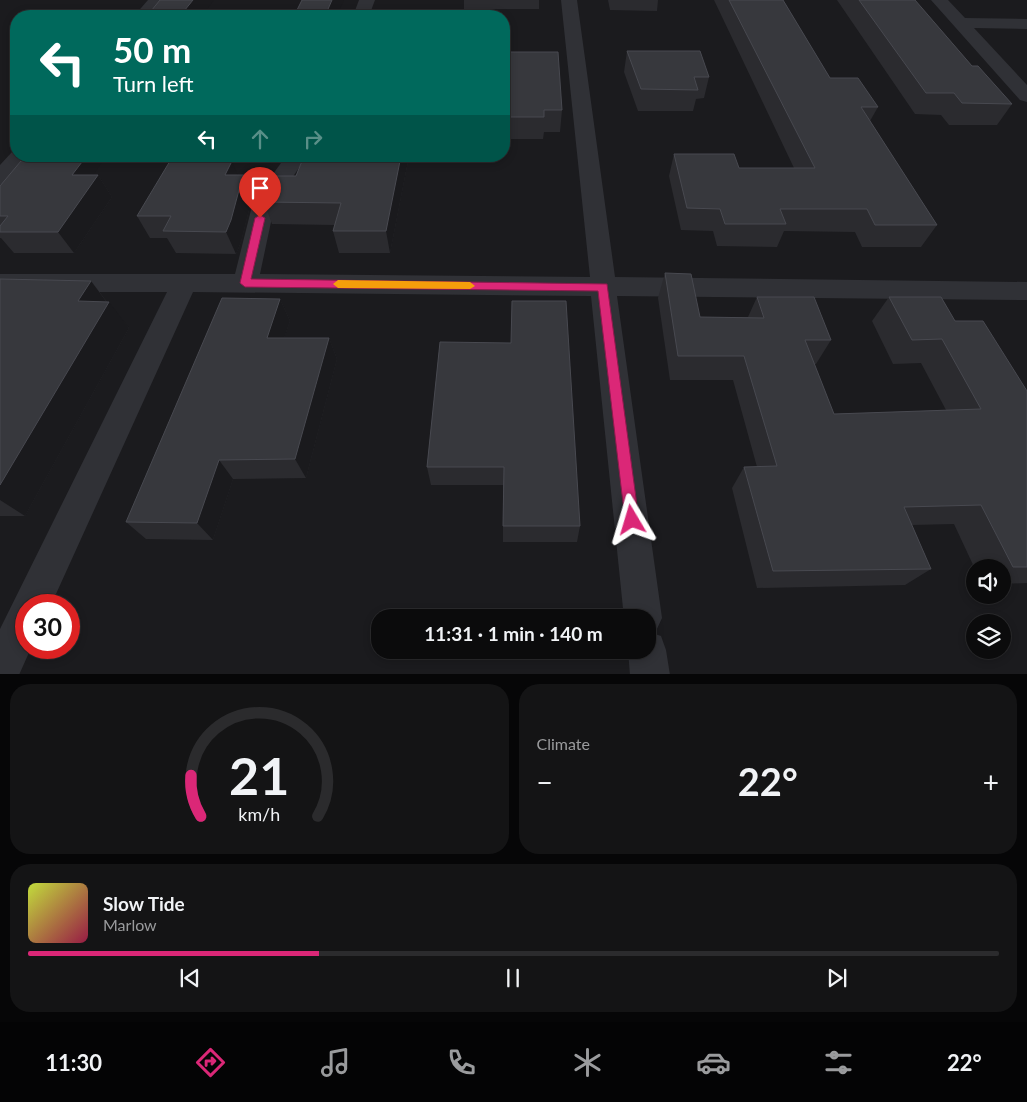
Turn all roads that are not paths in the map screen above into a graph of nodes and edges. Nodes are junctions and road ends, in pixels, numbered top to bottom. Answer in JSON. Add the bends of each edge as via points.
{"nodes":[{"id":1,"x":156,"y":0,"type":"edge"},
{"id":2,"x":569,"y":0,"type":"edge"},
{"id":3,"x":939,"y":0,"type":"edge"},
{"id":4,"x":147,"y":10,"type":"edge"},
{"id":5,"x":960,"y":23,"type":"junction"},
{"id":6,"x":1027,"y":24,"type":"edge"},
{"id":7,"x":1027,"y":96,"type":"edge"},
{"id":8,"x":14,"y":162,"type":"edge"},
{"id":9,"x":293,"y":162,"type":"edge"},
{"id":10,"x":0,"y":178,"type":"edge"},
{"id":11,"x":0,"y":283,"type":"edge"},
{"id":12,"x":184,"y":283,"type":"junction"},
{"id":13,"x":245,"y":283,"type":"junction"},
{"id":14,"x":603,"y":287,"type":"junction"},
{"id":15,"x":1027,"y":291,"type":"edge"},
{"id":16,"x":37,"y":594,"type":"edge"},
{"id":17,"x":642,"y":609,"type":"edge"},
{"id":18,"x":15,"y":640,"type":"edge"},
{"id":19,"x":648,"y":659,"type":"edge"},
{"id":20,"x":0,"y":672,"type":"edge"},
{"id":21,"x":650,"y":674,"type":"edge"}],
"edges":[{"from":1,"to":4,"type":"street"},
{"from":2,"to":14,"type":"street"},
{"from":3,"to":5,"type":"street"},
{"from":5,"to":6,"type":"street"},
{"from":5,"to":7,"type":"street"},
{"from":8,"to":10,"type":"street"},
{"from":9,"to":13,"type":"street","via":[[264,202]]},
{"from":11,"to":12,"type":"street"},
{"from":12,"to":13,"type":"street"},
{"from":12,"to":16,"type":"street"},
{"from":13,"to":14,"type":"street"},
{"from":14,"to":15,"type":"street"},
{"from":14,"to":17,"type":"street"},
{"from":18,"to":20,"type":"street"},
{"from":19,"to":21,"type":"street"}]}
